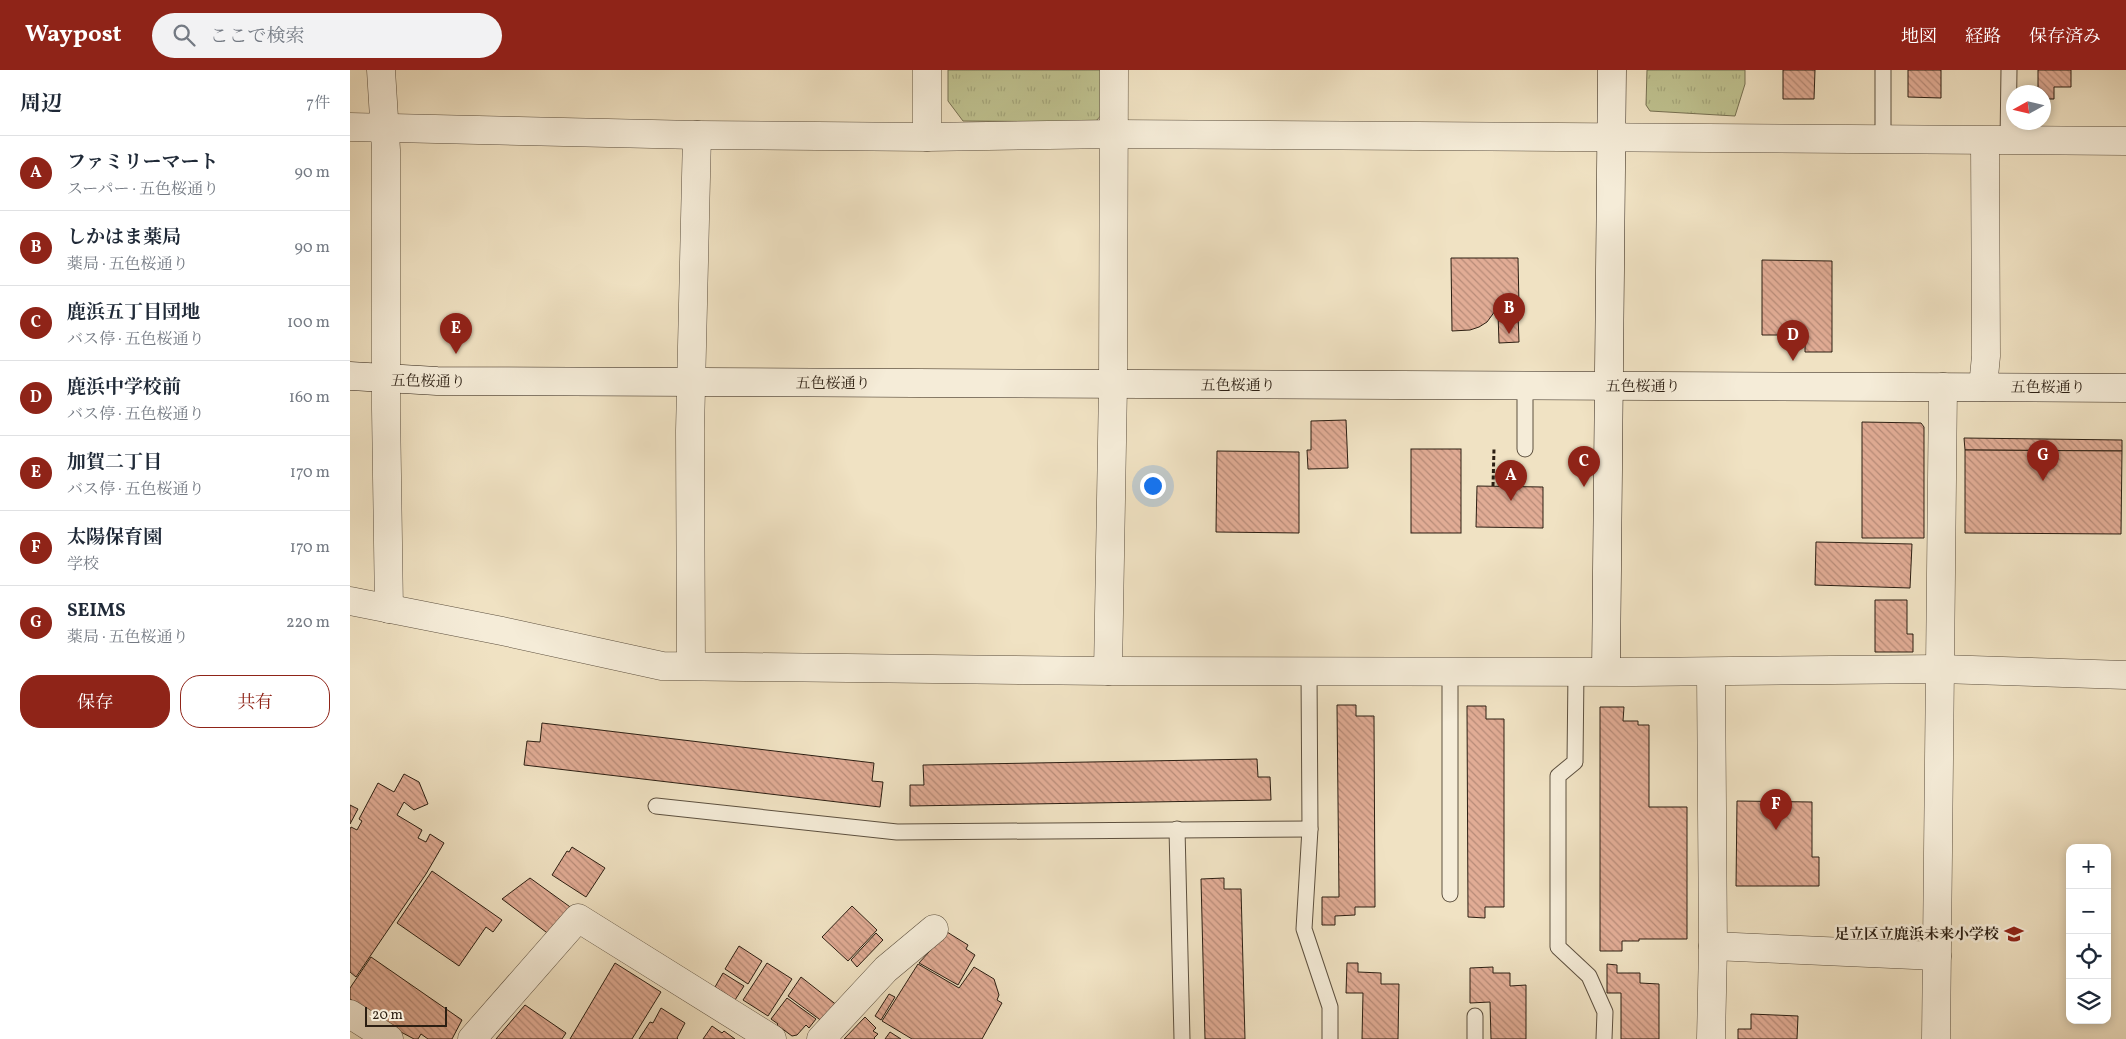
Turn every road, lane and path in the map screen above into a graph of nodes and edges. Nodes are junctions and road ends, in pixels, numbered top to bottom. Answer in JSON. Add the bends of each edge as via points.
{"nodes":[{"id":1,"x":381,"y":70,"type":"edge"},
{"id":2,"x":927,"y":70,"type":"edge"},
{"id":3,"x":1114,"y":70,"type":"edge"},
{"id":4,"x":1612,"y":70,"type":"edge"},
{"id":5,"x":1883,"y":70,"type":"edge"},
{"id":6,"x":2009,"y":70,"type":"edge"},
{"id":7,"x":350,"y":127,"type":"edge"},
{"id":8,"x":385,"y":128,"type":"junction"},
{"id":9,"x":1113,"y":134,"type":"junction"},
{"id":10,"x":697,"y":135,"type":"junction"},
{"id":11,"x":927,"y":136,"type":"junction"},
{"id":12,"x":1611,"y":138,"type":"junction"},
{"id":13,"x":1883,"y":141,"type":"junction"},
{"id":14,"x":1997,"y":141,"type":"junction"},
{"id":15,"x":2126,"y":141,"type":"edge"},
{"id":16,"x":350,"y":376,"type":"edge"},
{"id":17,"x":386,"y":380,"type":"junction"},
{"id":18,"x":691,"y":383,"type":"junction"},
{"id":19,"x":1114,"y":385,"type":"junction"},
{"id":20,"x":1525,"y":386,"type":"junction"},
{"id":21,"x":1609,"y":386,"type":"junction"},
{"id":22,"x":1943,"y":387,"type":"junction"},
{"id":23,"x":1983,"y":387,"type":"junction"},
{"id":24,"x":2126,"y":388,"type":"edge"},
{"id":25,"x":1494,"y":449,"type":"dead end"},
{"id":26,"x":1525,"y":449,"type":"dead end"},
{"id":27,"x":1579,"y":466,"type":"dead end"},
{"id":28,"x":1607,"y":466,"type":"junction"},
{"id":29,"x":1493,"y":486,"type":"dead end"},
{"id":30,"x":350,"y":601,"type":"edge"},
{"id":31,"x":389,"y":609,"type":"junction"},
{"id":32,"x":691,"y":665,"type":"junction"},
{"id":33,"x":1941,"y":670,"type":"junction"},
{"id":34,"x":1108,"y":671,"type":"junction"},
{"id":35,"x":1450,"y":671,"type":"junction"},
{"id":36,"x":1576,"y":671,"type":"junction"},
{"id":37,"x":1606,"y":671,"type":"junction"},
{"id":38,"x":1309,"y":672,"type":"junction"},
{"id":39,"x":1711,"y":672,"type":"junction"},
{"id":40,"x":2126,"y":675,"type":"edge"},
{"id":41,"x":656,"y":806,"type":"dead end"},
{"id":42,"x":1177,"y":829,"type":"junction"},
{"id":43,"x":1310,"y":829,"type":"junction"},
{"id":44,"x":1450,"y":894,"type":"dead end"},
{"id":45,"x":934,"y":929,"type":"dead end"},
{"id":46,"x":1713,"y":946,"type":"junction"},
{"id":47,"x":1937,"y":956,"type":"junction"},
{"id":48,"x":350,"y":1014,"type":"edge"},
{"id":49,"x":1475,"y":1016,"type":"dead end"},
{"id":50,"x":389,"y":1039,"type":"edge"},
{"id":51,"x":472,"y":1039,"type":"edge"},
{"id":52,"x":772,"y":1039,"type":"edge"},
{"id":53,"x":821,"y":1039,"type":"edge"},
{"id":54,"x":1182,"y":1039,"type":"edge"},
{"id":55,"x":1330,"y":1039,"type":"edge"},
{"id":56,"x":1474,"y":1039,"type":"edge"},
{"id":57,"x":1604,"y":1039,"type":"edge"},
{"id":58,"x":1711,"y":1039,"type":"edge"},
{"id":59,"x":1936,"y":1039,"type":"edge"}],
"edges":[{"from":1,"to":8,"type":"street"},
{"from":2,"to":11,"type":"street"},
{"from":3,"to":9,"type":"street"},
{"from":4,"to":12,"type":"street"},
{"from":5,"to":13,"type":"lane"},
{"from":6,"to":14,"type":"lane"},
{"from":7,"to":8,"type":"street"},
{"from":8,"to":10,"type":"street"},
{"from":8,"to":17,"type":"street"},
{"from":9,"to":11,"type":"street"},
{"from":9,"to":12,"type":"street"},
{"from":9,"to":19,"type":"street"},
{"from":10,"to":11,"type":"street"},
{"from":10,"to":18,"type":"street"},
{"from":12,"to":13,"type":"street"},
{"from":12,"to":21,"type":"street"},
{"from":13,"to":14,"type":"street"},
{"from":14,"to":15,"type":"street"},
{"from":14,"to":23,"type":"street"},
{"from":16,"to":17,"type":"street","name":"五色桜通り"},
{"from":17,"to":18,"type":"street","name":"五色桜通り"},
{"from":17,"to":31,"type":"street"},
{"from":18,"to":19,"type":"street","name":"五色桜通り"},
{"from":18,"to":32,"type":"street"},
{"from":19,"to":20,"type":"street","name":"五色桜通り"},
{"from":19,"to":34,"type":"street"},
{"from":20,"to":21,"type":"street","name":"五色桜通り"},
{"from":20,"to":26,"type":"lane"},
{"from":21,"to":22,"type":"street","name":"五色桜通り"},
{"from":21,"to":28,"type":"street"},
{"from":22,"to":23,"type":"street","name":"五色桜通り"},
{"from":22,"to":33,"type":"street"},
{"from":23,"to":24,"type":"street","name":"五色桜通り"},
{"from":25,"to":29,"type":"path"},
{"from":27,"to":28,"type":"lane"},
{"from":28,"to":37,"type":"street"},
{"from":30,"to":31,"type":"street"},
{"from":31,"to":32,"type":"street","via":[[502,630],[662,666]]},
{"from":32,"to":34,"type":"street"},
{"from":33,"to":39,"type":"street"},
{"from":33,"to":40,"type":"street"},
{"from":33,"to":47,"type":"street"},
{"from":34,"to":38,"type":"street"},
{"from":35,"to":36,"type":"street"},
{"from":35,"to":38,"type":"street"},
{"from":35,"to":44,"type":"lane"},
{"from":36,"to":37,"type":"street"},
{"from":36,"to":57,"type":"lane","via":[[1574,762],[1558,776],[1558,947],[1589,976],[1605,1012]]},
{"from":37,"to":39,"type":"street"},
{"from":38,"to":43,"type":"lane"},
{"from":39,"to":46,"type":"street"},
{"from":41,"to":42,"type":"lane","via":[[897,832]]},
{"from":42,"to":43,"type":"lane"},
{"from":42,"to":54,"type":"lane"},
{"from":43,"to":55,"type":"lane","via":[[1304,929],[1330,1007]]},
{"from":45,"to":53,"type":"street","via":[[886,969]]},
{"from":46,"to":47,"type":"street"},
{"from":46,"to":58,"type":"street"},
{"from":47,"to":59,"type":"street"},
{"from":48,"to":50,"type":"street"},
{"from":49,"to":56,"type":"lane"},
{"from":51,"to":52,"type":"street","via":[[578,918]]}]}
